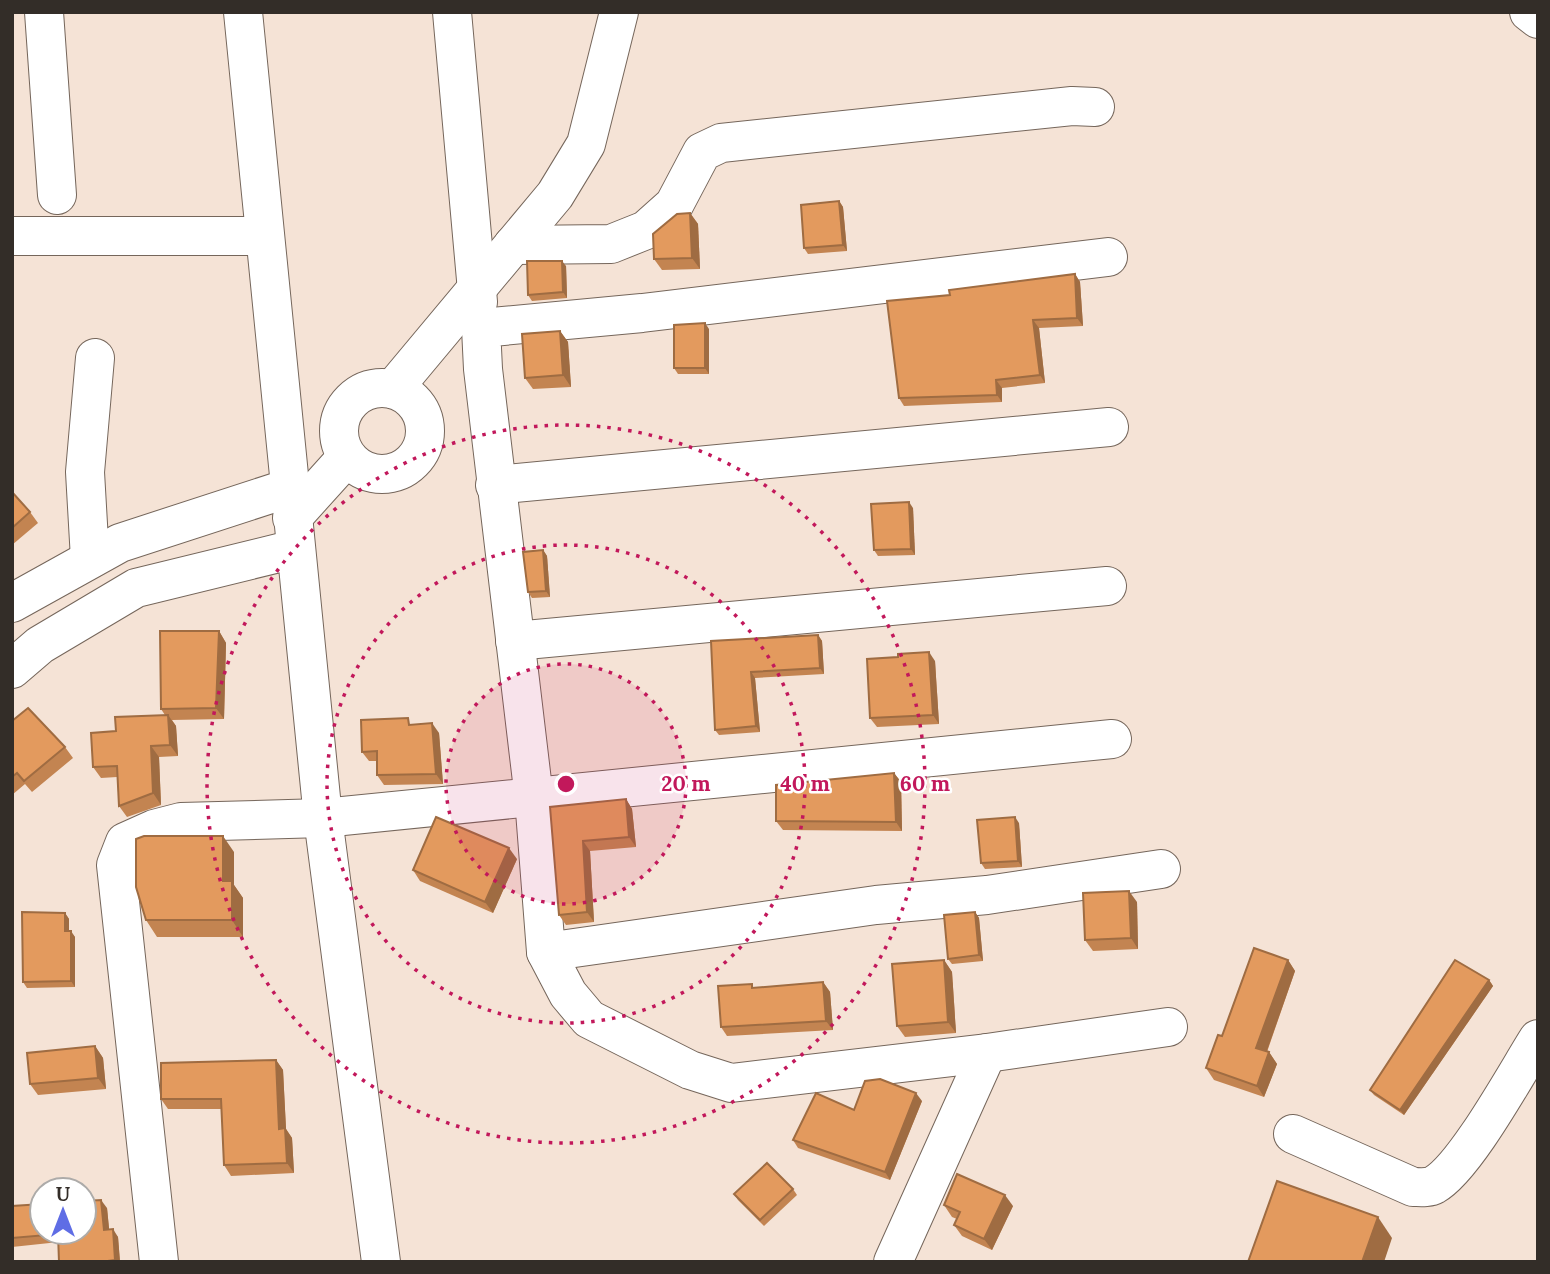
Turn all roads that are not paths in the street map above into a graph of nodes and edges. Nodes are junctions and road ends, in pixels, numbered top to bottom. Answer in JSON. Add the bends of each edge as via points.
{"nodes":[{"id":1,"x":243,"y":12,"type":"edge"},
{"id":2,"x":452,"y":12,"type":"edge"},
{"id":3,"x":619,"y":12,"type":"edge"},
{"id":4,"x":1528,"y":12,"type":"edge"},
{"id":5,"x":51,"y":14,"type":"edge"},
{"id":6,"x":1538,"y":19,"type":"edge"},
{"id":7,"x":1095,"y":107,"type":"dead end"},
{"id":8,"x":57,"y":195,"type":"dead end"},
{"id":9,"x":12,"y":236,"type":"edge"},
{"id":10,"x":263,"y":236,"type":"junction"},
{"id":11,"x":513,"y":245,"type":"junction"},
{"id":12,"x":1108,"y":257,"type":"dead end"},
{"id":13,"x":477,"y":287,"type":"junction"},
{"id":14,"x":481,"y":328,"type":"junction"},
{"id":15,"x":95,"y":358,"type":"dead end"},
{"id":16,"x":393,"y":389,"type":"junction"},
{"id":17,"x":1109,"y":427,"type":"dead end"},
{"id":18,"x":347,"y":457,"type":"junction"},
{"id":19,"x":495,"y":485,"type":"junction"},
{"id":20,"x":292,"y":518,"type":"junction"},
{"id":21,"x":90,"y":559,"type":"junction"},
{"id":22,"x":1107,"y":586,"type":"dead end"},
{"id":23,"x":12,"y":603,"type":"edge"},
{"id":24,"x":515,"y":641,"type":"junction"},
{"id":25,"x":12,"y":669,"type":"edge"},
{"id":26,"x":1112,"y":739,"type":"dead end"},
{"id":27,"x":534,"y":798,"type":"junction"},
{"id":28,"x":323,"y":818,"type":"junction"},
{"id":29,"x":1161,"y":869,"type":"dead end"},
{"id":30,"x":547,"y":952,"type":"junction"},
{"id":31,"x":1168,"y":1027,"type":"dead end"},
{"id":32,"x":1538,"y":1039,"type":"edge"},
{"id":33,"x":987,"y":1053,"type":"junction"},
{"id":34,"x":1293,"y":1135,"type":"dead end"},
{"id":35,"x":159,"y":1262,"type":"edge"},
{"id":36,"x":381,"y":1262,"type":"edge"},
{"id":37,"x":893,"y":1262,"type":"edge"}],
"edges":[{"from":1,"to":10,"type":"street"},
{"from":2,"to":13,"type":"street"},
{"from":3,"to":11,"type":"street","via":[[586,144],[555,195]]},
{"from":4,"to":6,"type":"street"},
{"from":5,"to":8,"type":"street"},
{"from":7,"to":11,"type":"street","via":[[721,143],[702,152],[674,205],[646,230],[611,244]]},
{"from":9,"to":10,"type":"street"},
{"from":10,"to":20,"type":"street"},
{"from":11,"to":13,"type":"street"},
{"from":12,"to":14,"type":"street"},
{"from":13,"to":14,"type":"street"},
{"from":13,"to":16,"type":"street"},
{"from":14,"to":19,"type":"street"},
{"from":15,"to":21,"type":"street","via":[[85,472]]},
{"from":16,"to":18,"type":"street","via":[[362,393],[343,411],[340,443]]},
{"from":16,"to":18,"type":"street","via":[[419,408],[424,440],[418,455],[407,467],[375,474],[360,469]]},
{"from":17,"to":19,"type":"street"},
{"from":18,"to":20,"type":"street"},
{"from":19,"to":24,"type":"street"},
{"from":20,"to":21,"type":"street","via":[[120,543]]},
{"from":20,"to":25,"type":"street","via":[[136,589],[40,645]]},
{"from":20,"to":28,"type":"street"},
{"from":21,"to":23,"type":"street"},
{"from":22,"to":24,"type":"street"},
{"from":24,"to":27,"type":"street"},
{"from":26,"to":27,"type":"street"},
{"from":27,"to":28,"type":"street"},
{"from":27,"to":30,"type":"street"},
{"from":28,"to":35,"type":"street","via":[[181,822],[125,842],[116,865]]},
{"from":28,"to":36,"type":"street"},
{"from":29,"to":30,"type":"street"},
{"from":30,"to":33,"type":"street","via":[[568,994],[589,1019],[690,1070],[731,1083]]},
{"from":31,"to":33,"type":"street"},
{"from":32,"to":34,"type":"street","via":[[1474,1140],[1433,1186],[1413,1187]]},
{"from":33,"to":37,"type":"street"}]}
